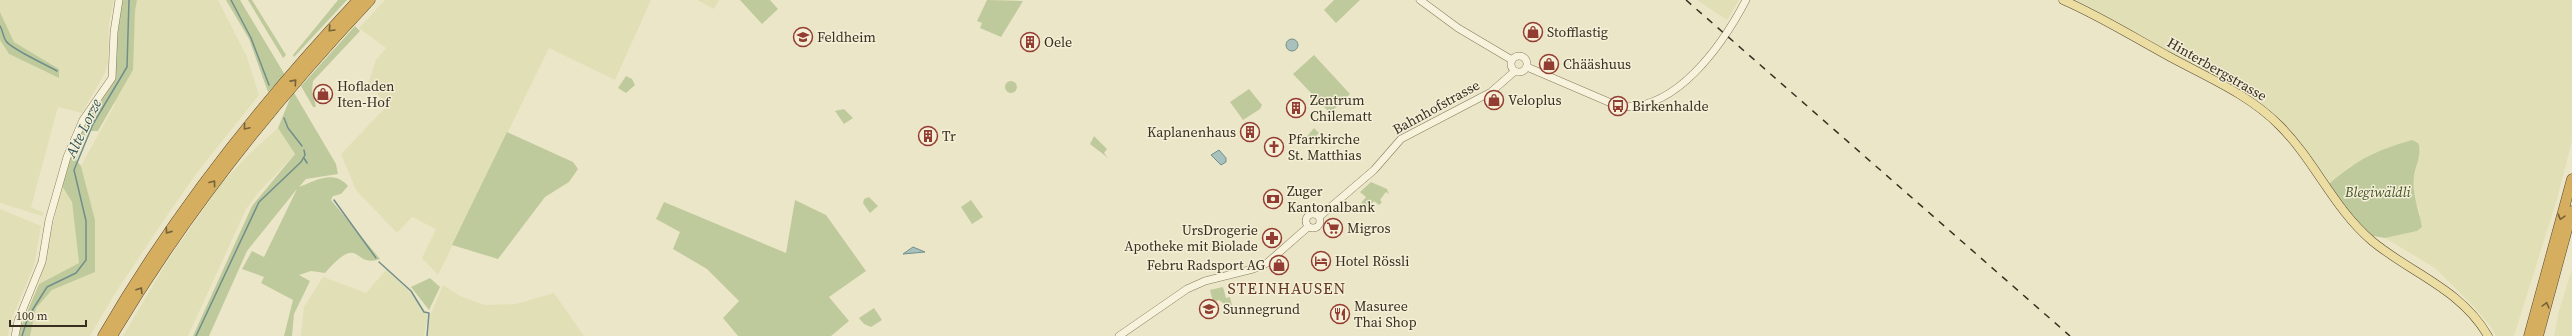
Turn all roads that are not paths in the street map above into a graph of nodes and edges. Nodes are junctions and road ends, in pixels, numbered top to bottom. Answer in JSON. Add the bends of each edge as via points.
{"nodes":[{"id":1,"x":120,"y":0,"type":"edge"},
{"id":2,"x":358,"y":0,"type":"edge"},
{"id":3,"x":370,"y":0,"type":"edge"},
{"id":4,"x":1420,"y":0,"type":"edge"},
{"id":5,"x":1746,"y":0,"type":"edge"},
{"id":6,"x":2063,"y":0,"type":"edge"},
{"id":7,"x":1512,"y":60,"type":"junction"},
{"id":8,"x":1527,"y":67,"type":"junction"},
{"id":9,"x":1515,"y":71,"type":"junction"},
{"id":10,"x":2572,"y":180,"type":"edge"},
{"id":11,"x":2572,"y":211,"type":"edge"},
{"id":12,"x":1319,"y":217,"type":"junction"},
{"id":13,"x":1308,"y":227,"type":"junction"},
{"id":14,"x":15,"y":336,"type":"edge"},
{"id":15,"x":103,"y":336,"type":"edge"},
{"id":16,"x":112,"y":336,"type":"edge"},
{"id":17,"x":1119,"y":336,"type":"edge"},
{"id":18,"x":2488,"y":336,"type":"edge"},
{"id":19,"x":2529,"y":336,"type":"edge"},
{"id":20,"x":2538,"y":336,"type":"edge"}],
"edges":[{"from":1,"to":14,"type":"street","via":[[114,32],[112,78],[83,120],[67,157],[48,220],[42,262],[18,321]]},
{"from":2,"to":15,"type":"highway","one_way":true,"via":[[286,79],[223,156],[164,238]]},
{"from":16,"to":3,"type":"highway","one_way":true,"via":[[168,246],[228,162],[292,85]]},
{"from":4,"to":7,"type":"street","via":[[1458,28]]},
{"from":5,"to":8,"type":"street","via":[[1727,31],[1698,69],[1677,88],[1653,102],[1618,106]]},
{"from":6,"to":18,"type":"main road","name":"Hinterbergstrasse","via":[[2243,97],[2271,117],[2293,140],[2338,205],[2360,230],[2384,251],[2456,297],[2475,316]]},
{"from":7,"to":8,"type":"street","via":[[1516,56],[1522,56],[1527,60]]},
{"from":7,"to":9,"type":"street","via":[[1511,66]]},
{"from":8,"to":9,"type":"street","via":[[1522,72]]},
{"from":9,"to":12,"type":"street","name":"Bahnhofstrasse","via":[[1491,92],[1402,139],[1374,170]]},
{"from":10,"to":19,"type":"highway","one_way":true},
{"from":20,"to":11,"type":"highway","one_way":true},
{"from":12,"to":13,"type":"street","via":[[1317,227]]},
{"from":12,"to":13,"type":"street","via":[[1315,214],[1308,216]]},
{"from":13,"to":17,"type":"street","via":[[1267,263],[1205,281],[1187,289]]}]}
